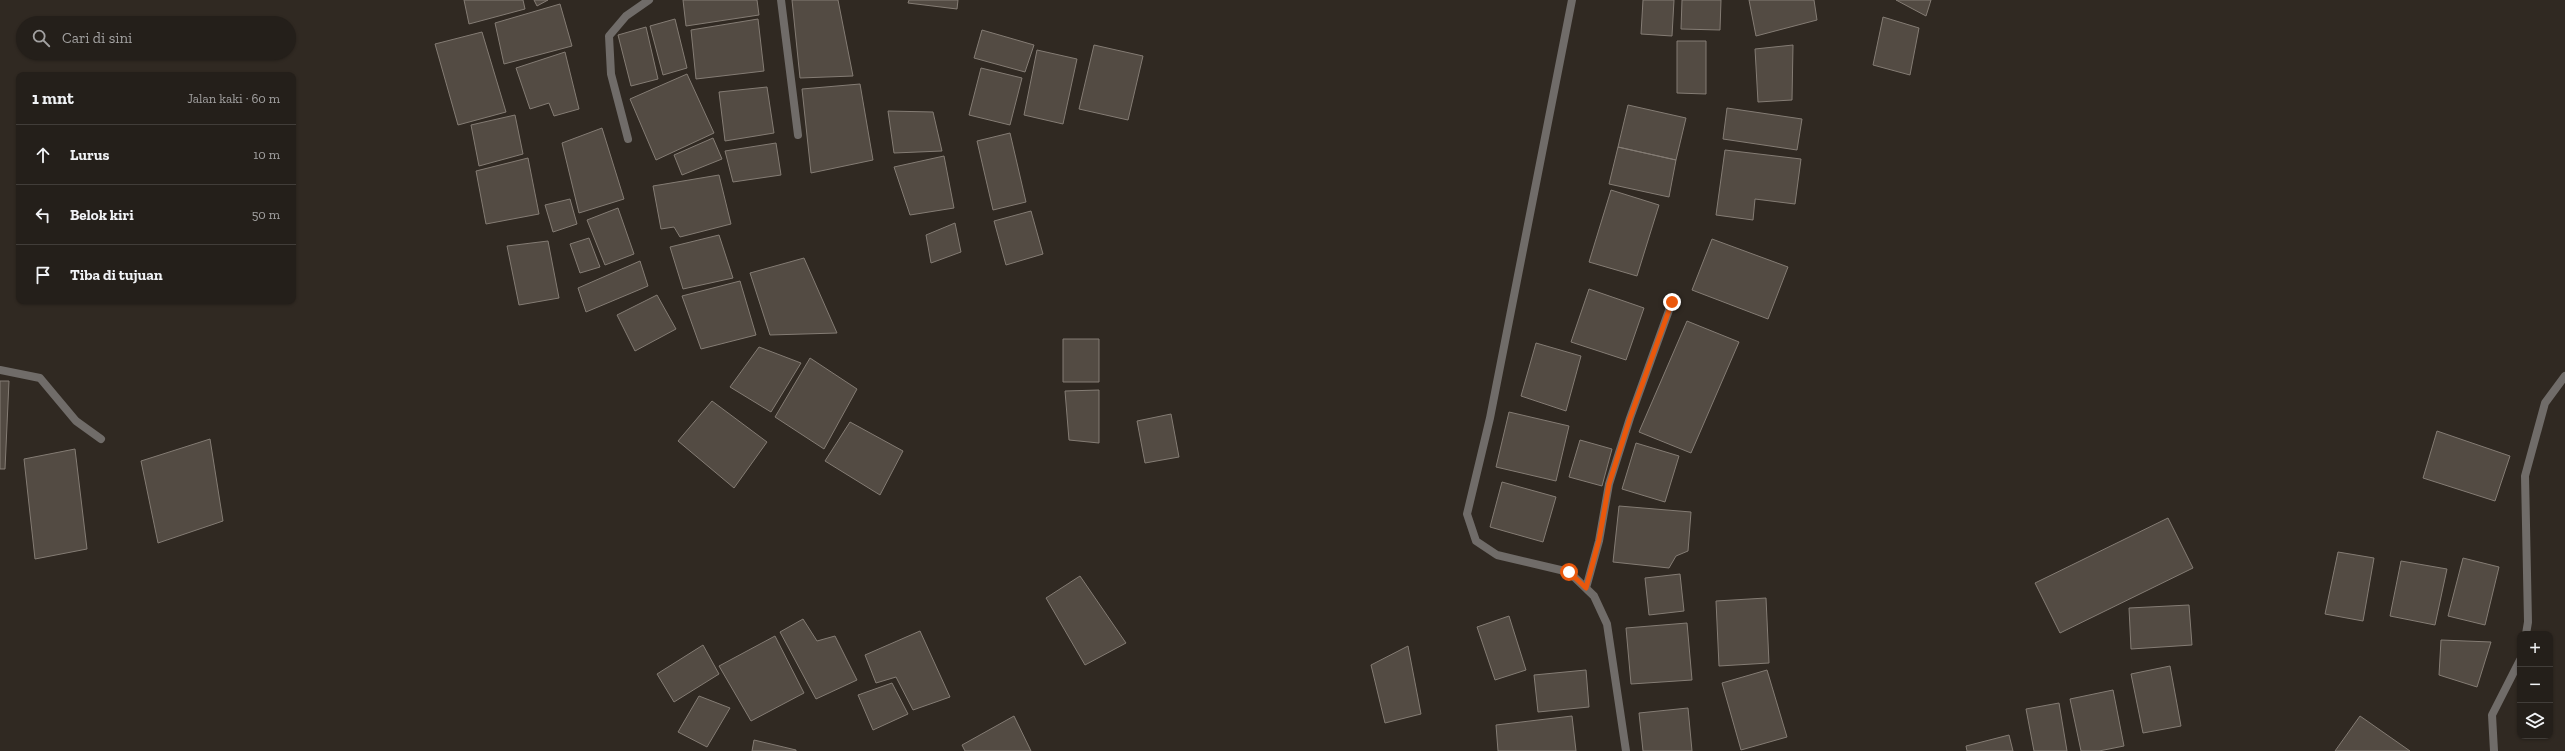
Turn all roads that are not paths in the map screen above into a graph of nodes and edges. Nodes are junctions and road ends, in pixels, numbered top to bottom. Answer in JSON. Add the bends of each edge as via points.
{"nodes":[{"id":1,"x":649,"y":0,"type":"edge"},
{"id":2,"x":782,"y":0,"type":"edge"},
{"id":3,"x":1572,"y":0,"type":"edge"},
{"id":4,"x":798,"y":135,"type":"dead end"},
{"id":5,"x":628,"y":139,"type":"dead end"},
{"id":6,"x":1672,"y":302,"type":"dead end"},
{"id":7,"x":0,"y":370,"type":"edge"},
{"id":8,"x":2565,"y":376,"type":"edge"},
{"id":9,"x":101,"y":439,"type":"dead end"},
{"id":10,"x":1586,"y":588,"type":"junction"},
{"id":11,"x":2526,"y":631,"type":"edge"},
{"id":12,"x":2517,"y":666,"type":"edge"},
{"id":13,"x":1626,"y":751,"type":"edge"},
{"id":14,"x":2494,"y":751,"type":"edge"}],
"edges":[{"from":1,"to":5,"type":"street","via":[[626,16],[610,36],[611,74]]},
{"from":2,"to":4,"type":"street"},
{"from":3,"to":10,"type":"street","via":[[1490,418],[1467,514],[1476,541],[1497,555],[1569,572]]},
{"from":6,"to":10,"type":"street","via":[[1609,484],[1599,540]]},
{"from":7,"to":9,"type":"street","via":[[40,378],[76,421]]},
{"from":8,"to":11,"type":"street","via":[[2545,403],[2525,476]]},
{"from":10,"to":13,"type":"street","via":[[1594,596],[1607,624]]},
{"from":12,"to":14,"type":"street","via":[[2492,715]]}]}
